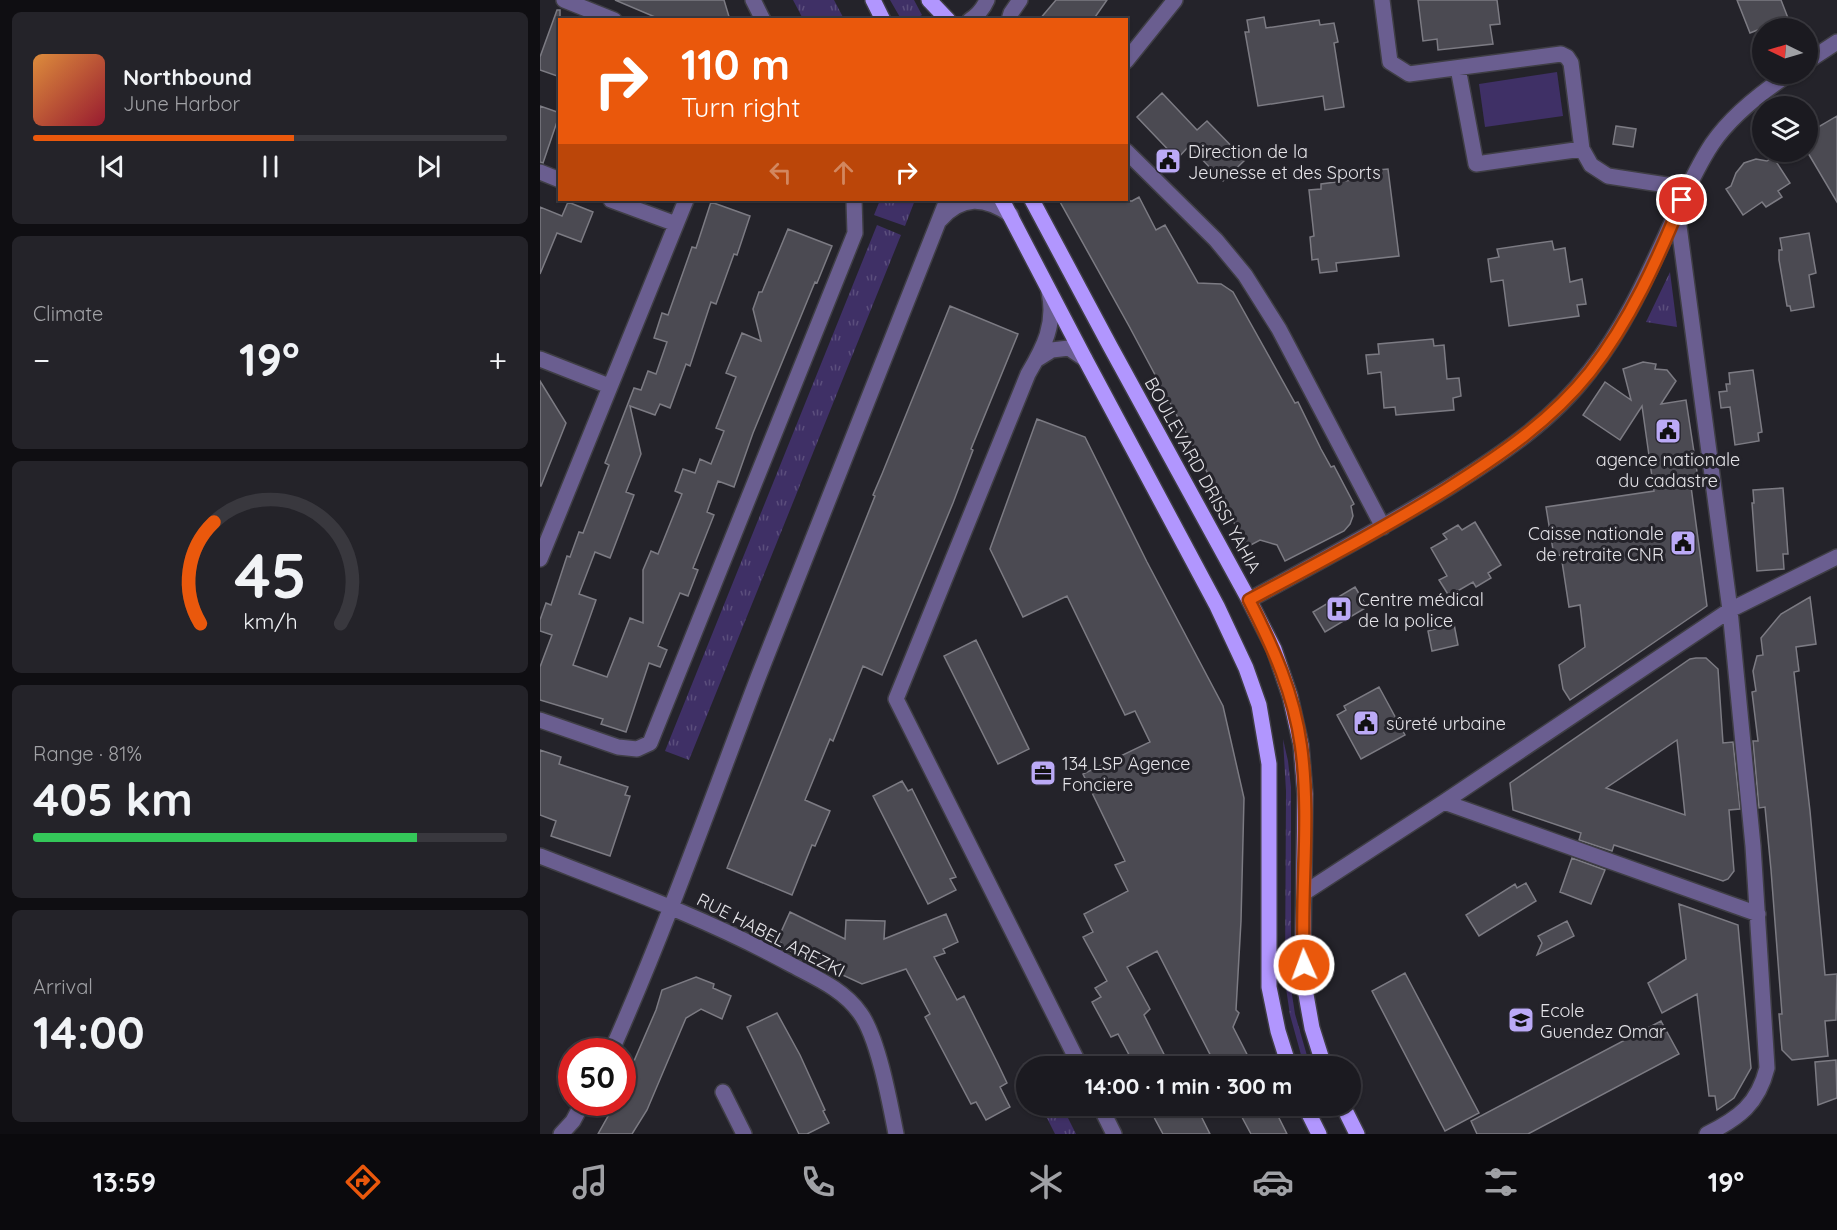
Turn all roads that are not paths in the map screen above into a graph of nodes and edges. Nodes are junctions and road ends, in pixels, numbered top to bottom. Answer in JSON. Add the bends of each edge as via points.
{"nodes":[{"id":1,"x":564,"y":0,"type":"edge"},
{"id":2,"x":753,"y":0,"type":"edge"},
{"id":3,"x":873,"y":0,"type":"edge"},
{"id":4,"x":929,"y":0,"type":"edge"},
{"id":5,"x":987,"y":0,"type":"edge"},
{"id":6,"x":1020,"y":0,"type":"edge"},
{"id":7,"x":1175,"y":0,"type":"edge"},
{"id":8,"x":1382,"y":0,"type":"edge"},
{"id":9,"x":609,"y":18,"type":"edge"},
{"id":10,"x":761,"y":18,"type":"edge"},
{"id":11,"x":882,"y":18,"type":"edge"},
{"id":12,"x":946,"y":18,"type":"edge"},
{"id":13,"x":972,"y":18,"type":"edge"},
{"id":14,"x":1010,"y":18,"type":"edge"},
{"id":15,"x":1837,"y":42,"type":"edge"},
{"id":16,"x":1818,"y":54,"type":"edge"},
{"id":17,"x":1128,"y":59,"type":"edge"},
{"id":18,"x":1458,"y":68,"type":"junction"},
{"id":19,"x":1776,"y":84,"type":"edge"},
{"id":20,"x":1582,"y":149,"type":"junction"},
{"id":21,"x":1128,"y":153,"type":"edge"},
{"id":22,"x":540,"y":172,"type":"edge"},
{"id":23,"x":558,"y":179,"type":"edge"},
{"id":24,"x":1686,"y":188,"type":"junction"},
{"id":25,"x":614,"y":201,"type":"edge"},
{"id":26,"x":686,"y":201,"type":"edge"},
{"id":27,"x":854,"y":201,"type":"edge"},
{"id":28,"x":947,"y":201,"type":"edge"},
{"id":29,"x":1003,"y":201,"type":"edge"},
{"id":30,"x":1033,"y":201,"type":"edge"},
{"id":31,"x":1677,"y":211,"type":"junction"},
{"id":32,"x":1011,"y":215,"type":"junction"},
{"id":33,"x":938,"y":223,"type":"junction"},
{"id":34,"x":676,"y":224,"type":"junction"},
{"id":35,"x":1047,"y":286,"type":"junction"},
{"id":36,"x":540,"y":359,"type":"edge"},
{"id":37,"x":1084,"y":359,"type":"junction"},
{"id":38,"x":1036,"y":360,"type":"junction"},
{"id":39,"x":609,"y":386,"type":"junction"},
{"id":40,"x":1383,"y":526,"type":"junction"},
{"id":41,"x":544,"y":537,"type":"edge"},
{"id":42,"x":1837,"y":557,"type":"edge"},
{"id":43,"x":540,"y":559,"type":"edge"},
{"id":44,"x":1249,"y":600,"type":"junction"},
{"id":45,"x":1730,"y":610,"type":"junction"},
{"id":46,"x":540,"y":720,"type":"edge"},
{"id":47,"x":1444,"y":802,"type":"junction"},
{"id":48,"x":540,"y":856,"type":"edge"},
{"id":49,"x":1304,"y":893,"type":"junction"},
{"id":50,"x":672,"y":907,"type":"junction"},
{"id":51,"x":1758,"y":914,"type":"junction"},
{"id":52,"x":617,"y":1038,"type":"edge"},
{"id":53,"x":1075,"y":1056,"type":"edge"},
{"id":54,"x":1286,"y":1056,"type":"edge"},
{"id":55,"x":1321,"y":1056,"type":"edge"},
{"id":56,"x":723,"y":1092,"type":"dead end"},
{"id":57,"x":576,"y":1116,"type":"edge"},
{"id":58,"x":1105,"y":1116,"type":"edge"},
{"id":59,"x":1310,"y":1116,"type":"edge"},
{"id":60,"x":1348,"y":1116,"type":"edge"},
{"id":61,"x":561,"y":1134,"type":"edge"},
{"id":62,"x":744,"y":1134,"type":"edge"},
{"id":63,"x":897,"y":1134,"type":"edge"},
{"id":64,"x":1114,"y":1134,"type":"edge"},
{"id":65,"x":1319,"y":1134,"type":"edge"},
{"id":66,"x":1357,"y":1134,"type":"edge"},
{"id":67,"x":1707,"y":1134,"type":"edge"}],
"edges":[{"from":1,"to":9,"type":"street"},
{"from":2,"to":10,"type":"street"},
{"from":3,"to":11,"type":"main road"},
{"from":4,"to":12,"type":"main road"},
{"from":5,"to":13,"type":"street"},
{"from":6,"to":14,"type":"street"},
{"from":7,"to":17,"type":"street"},
{"from":8,"to":18,"type":"street","via":[[1390,62],[1409,74]]},
{"from":15,"to":16,"type":"street"},
{"from":18,"to":20,"type":"street","via":[[1561,54],[1567,57]]},
{"from":18,"to":20,"type":"street","via":[[1476,164]]},
{"from":19,"to":24,"type":"street","via":[[1740,112],[1713,142]]},
{"from":20,"to":24,"type":"street","via":[[1591,165],[1608,176]]},
{"from":21,"to":40,"type":"street","via":[[1216,240],[1245,275],[1279,329]]},
{"from":22,"to":23,"type":"street"},
{"from":24,"to":31,"type":"street"},
{"from":25,"to":34,"type":"street"},
{"from":26,"to":34,"type":"street"},
{"from":27,"to":46,"type":"street","via":[[855,233],[650,743],[637,749],[618,747]]},
{"from":28,"to":33,"type":"street"},
{"from":29,"to":32,"type":"main road"},
{"from":30,"to":44,"type":"main road","name":"BOULEVARD DRISSI YAHIA"},
{"from":31,"to":40,"type":"street","via":[[1630,310],[1590,372],[1567,398],[1530,433]]},
{"from":31,"to":45,"type":"street"},
{"from":32,"to":33,"type":"street","via":[[986,201],[976,201],[947,212]]},
{"from":32,"to":35,"type":"main road"},
{"from":33,"to":50,"type":"street","via":[[823,509]]},
{"from":34,"to":39,"type":"street"},
{"from":35,"to":37,"type":"main road"},
{"from":35,"to":38,"type":"street","via":[[1052,320]]},
{"from":36,"to":39,"type":"street"},
{"from":37,"to":38,"type":"street","via":[[1069,348],[1052,350]]},
{"from":37,"to":54,"type":"main road","via":[[1216,606],[1259,705],[1269,764],[1269,987]]},
{"from":38,"to":53,"type":"street","via":[[896,699]]},
{"from":39,"to":41,"type":"street"},
{"from":40,"to":44,"type":"street"},
{"from":41,"to":43,"type":"street"},
{"from":42,"to":45,"type":"street"},
{"from":44,"to":49,"type":"main road","name":"BOULEVARD DRISSI YAHIA","via":[[1274,649],[1301,745],[1305,794]]},
{"from":45,"to":47,"type":"street"},
{"from":45,"to":51,"type":"street"},
{"from":47,"to":49,"type":"street"},
{"from":47,"to":51,"type":"street"},
{"from":48,"to":50,"type":"street","name":"RUE HABEL AREZKI"},
{"from":49,"to":55,"type":"main road","name":"BOULEVARD DRISSI YAHIA","via":[[1305,989]]},
{"from":50,"to":52,"type":"street"},
{"from":50,"to":63,"type":"street","name":"RUE HABEL AREZKI","via":[[771,954],[850,1000],[872,1036]]},
{"from":51,"to":67,"type":"street","via":[[1767,1068],[1754,1100],[1739,1116]]},
{"from":56,"to":62,"type":"street"},
{"from":57,"to":61,"type":"street"},
{"from":58,"to":64,"type":"street"},
{"from":59,"to":65,"type":"main road"},
{"from":60,"to":66,"type":"main road"}]}
